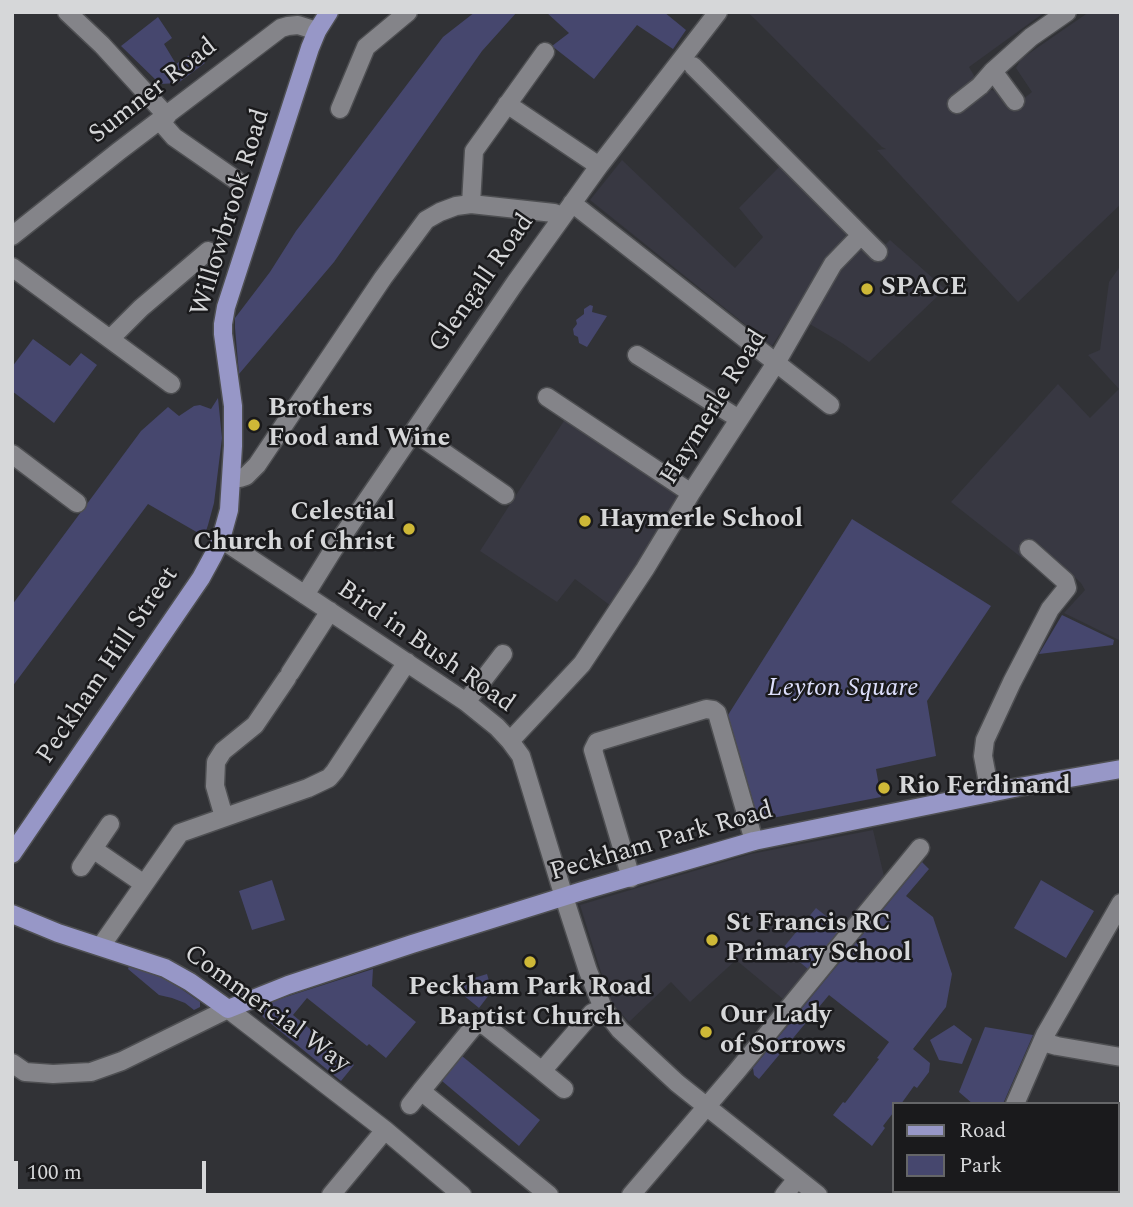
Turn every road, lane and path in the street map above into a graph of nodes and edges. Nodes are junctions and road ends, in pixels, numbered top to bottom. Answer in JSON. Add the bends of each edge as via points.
{"nodes":[{"id":1,"x":67,"y":12,"type":"edge"},
{"id":2,"x":329,"y":12,"type":"edge"},
{"id":3,"x":408,"y":12,"type":"edge"},
{"id":4,"x":718,"y":12,"type":"edge"},
{"id":5,"x":1067,"y":12,"type":"edge"},
{"id":6,"x":317,"y":31,"type":"junction"},
{"id":7,"x":545,"y":52,"type":"dead end"},
{"id":8,"x":693,"y":66,"type":"dead end"},
{"id":9,"x":993,"y":71,"type":"junction"},
{"id":10,"x":1015,"y":102,"type":"dead end"},
{"id":11,"x":507,"y":104,"type":"junction"},
{"id":12,"x":957,"y":104,"type":"dead end"},
{"id":13,"x":340,"y":109,"type":"dead end"},
{"id":14,"x":163,"y":118,"type":"junction"},
{"id":15,"x":599,"y":166,"type":"junction"},
{"id":16,"x":236,"y":180,"type":"dead end"},
{"id":17,"x":471,"y":204,"type":"junction"},
{"id":18,"x":567,"y":209,"type":"junction"},
{"id":19,"x":861,"y":235,"type":"junction"},
{"id":20,"x":12,"y":236,"type":"edge"},
{"id":21,"x":208,"y":251,"type":"dead end"},
{"id":22,"x":878,"y":252,"type":"dead end"},
{"id":23,"x":12,"y":267,"type":"edge"},
{"id":24,"x":110,"y":339,"type":"junction"},
{"id":25,"x":637,"y":355,"type":"dead end"},
{"id":26,"x":776,"y":363,"type":"junction"},
{"id":27,"x":170,"y":384,"type":"dead end"},
{"id":28,"x":547,"y":397,"type":"dead end"},
{"id":29,"x":830,"y":405,"type":"dead end"},
{"id":30,"x":739,"y":419,"type":"junction"},
{"id":31,"x":414,"y":432,"type":"junction"},
{"id":32,"x":12,"y":454,"type":"edge"},
{"id":33,"x":232,"y":478,"type":"junction"},
{"id":34,"x":691,"y":493,"type":"junction"},
{"id":35,"x":505,"y":495,"type":"dead end"},
{"id":36,"x":77,"y":503,"type":"dead end"},
{"id":37,"x":221,"y":539,"type":"junction"},
{"id":38,"x":1029,"y":549,"type":"dead end"},
{"id":39,"x":305,"y":595,"type":"junction"},
{"id":40,"x":330,"y":611,"type":"junction"},
{"id":41,"x":503,"y":654,"type":"dead end"},
{"id":42,"x":407,"y":662,"type":"junction"},
{"id":43,"x":466,"y":702,"type":"junction"},
{"id":44,"x":510,"y":741,"type":"junction"},
{"id":45,"x":1121,"y":769,"type":"edge"},
{"id":46,"x":990,"y":793,"type":"junction"},
{"id":47,"x":224,"y":817,"type":"junction"},
{"id":48,"x":110,"y":824,"type":"dead end"},
{"id":49,"x":754,"y":841,"type":"junction"},
{"id":50,"x":920,"y":848,"type":"dead end"},
{"id":51,"x":93,"y":849,"type":"junction"},
{"id":52,"x":12,"y":855,"type":"edge"},
{"id":53,"x":81,"y":867,"type":"dead end"},
{"id":54,"x":631,"y":878,"type":"junction"},
{"id":55,"x":144,"y":884,"type":"junction"},
{"id":56,"x":564,"y":897,"type":"junction"},
{"id":57,"x":1121,"y":903,"type":"edge"},
{"id":58,"x":12,"y":914,"type":"edge"},
{"id":59,"x":101,"y":946,"type":"junction"},
{"id":60,"x":603,"y":1008,"type":"junction"},
{"id":61,"x":228,"y":1009,"type":"junction"},
{"id":62,"x":1043,"y":1042,"type":"junction"},
{"id":63,"x":1121,"y":1057,"type":"edge"},
{"id":64,"x":12,"y":1063,"type":"edge"},
{"id":65,"x":542,"y":1071,"type":"junction"},
{"id":66,"x":564,"y":1089,"type":"dead end"},
{"id":67,"x":1016,"y":1102,"type":"edge"},
{"id":68,"x":705,"y":1107,"type":"junction"},
{"id":69,"x":385,"y":1130,"type":"junction"},
{"id":70,"x":797,"y":1179,"type":"junction"},
{"id":71,"x":331,"y":1195,"type":"edge"},
{"id":72,"x":463,"y":1195,"type":"edge"},
{"id":73,"x":549,"y":1195,"type":"edge"},
{"id":74,"x":631,"y":1195,"type":"edge"},
{"id":75,"x":784,"y":1195,"type":"edge"},
{"id":76,"x":818,"y":1195,"type":"edge"}],
"edges":[{"from":1,"to":14,"type":"street","via":[[102,45]]},
{"from":2,"to":6,"type":"main road"},
{"from":3,"to":13,"type":"street","via":[[366,47]]},
{"from":4,"to":15,"type":"street","name":"Glengall Road"},
{"from":5,"to":9,"type":"street"},
{"from":6,"to":14,"type":"street","name":"Sumner Road","via":[[298,25],[281,29]]},
{"from":6,"to":33,"type":"main road","name":"Willowbrook Road","via":[[223,324],[233,405]]},
{"from":7,"to":11,"type":"street"},
{"from":8,"to":19,"type":"street"},
{"from":9,"to":10,"type":"street"},
{"from":9,"to":12,"type":"street"},
{"from":11,"to":15,"type":"street"},
{"from":11,"to":17,"type":"street","via":[[474,151]]},
{"from":14,"to":16,"type":"street","via":[[174,137]]},
{"from":14,"to":20,"type":"street","name":"Sumner Road"},
{"from":15,"to":18,"type":"street","name":"Glengall Road"},
{"from":17,"to":18,"type":"street","via":[[554,213]]},
{"from":17,"to":33,"type":"street","via":[[426,220],[257,465],[246,476]]},
{"from":18,"to":26,"type":"street"},
{"from":18,"to":31,"type":"street","name":"Glengall Road"},
{"from":19,"to":22,"type":"street"},
{"from":19,"to":26,"type":"street","name":"Haymerle Road","via":[[833,264]]},
{"from":21,"to":24,"type":"street"},
{"from":23,"to":24,"type":"street"},
{"from":24,"to":27,"type":"street"},
{"from":25,"to":30,"type":"street"},
{"from":26,"to":29,"type":"street"},
{"from":26,"to":30,"type":"street","name":"Haymerle Road"},
{"from":28,"to":34,"type":"street"},
{"from":30,"to":34,"type":"street","name":"Haymerle Road"},
{"from":31,"to":35,"type":"street"},
{"from":31,"to":39,"type":"street","name":"Glengall Road"},
{"from":32,"to":36,"type":"street"},
{"from":33,"to":37,"type":"main road","name":"Willowbrook Road"},
{"from":34,"to":44,"type":"street","name":"Haymerle Road","via":[[582,664]]},
{"from":37,"to":39,"type":"street","name":"Bird in Bush Road"},
{"from":37,"to":52,"type":"main road","name":"Peckham Hill Street","via":[[201,578]]},
{"from":38,"to":46,"type":"street","via":[[1067,587],[1050,609],[985,740]]},
{"from":39,"to":40,"type":"street","name":"Bird in Bush Road"},
{"from":40,"to":42,"type":"street","name":"Bird in Bush Road"},
{"from":40,"to":47,"type":"street","via":[[256,725],[216,762],[215,786]]},
{"from":41,"to":43,"type":"street"},
{"from":42,"to":43,"type":"street","name":"Bird in Bush Road"},
{"from":42,"to":47,"type":"street","via":[[329,778]]},
{"from":43,"to":44,"type":"street","name":"Bird in Bush Road"},
{"from":44,"to":56,"type":"street","name":"Bird in Bush Road","via":[[521,756]]},
{"from":45,"to":46,"type":"main road","name":"Peckham Park Road"},
{"from":46,"to":49,"type":"main road","name":"Peckham Park Road"},
{"from":47,"to":55,"type":"street","via":[[180,832]]},
{"from":48,"to":51,"type":"street"},
{"from":49,"to":54,"type":"main road","name":"Peckham Park Road"},
{"from":49,"to":54,"type":"street","via":[[717,713],[706,709],[622,734],[597,742],[593,750]]},
{"from":50,"to":68,"type":"street"},
{"from":51,"to":53,"type":"street"},
{"from":51,"to":55,"type":"street"},
{"from":54,"to":56,"type":"main road","name":"Peckham Park Road"},
{"from":55,"to":59,"type":"street"},
{"from":56,"to":60,"type":"street","name":"Bird in Bush Road"},
{"from":56,"to":61,"type":"main road","name":"Peckham Park Road","via":[[368,958]]},
{"from":57,"to":62,"type":"street"},
{"from":58,"to":59,"type":"main road","name":"Commercial Way"},
{"from":59,"to":61,"type":"main road","name":"Commercial Way","via":[[170,970]]},
{"from":60,"to":65,"type":"street","via":[[592,1013]]},
{"from":60,"to":68,"type":"street","name":"Bird in Bush Road","via":[[620,1030]]},
{"from":61,"to":64,"type":"street","via":[[91,1072],[25,1072]]},
{"from":61,"to":69,"type":"street","name":"Commercial Way"},
{"from":62,"to":63,"type":"street"},
{"from":62,"to":67,"type":"street"},
{"from":65,"to":66,"type":"street"},
{"from":65,"to":73,"type":"street","via":[[481,1024],[474,1026],[416,1098]]},
{"from":68,"to":70,"type":"street","name":"Bird in Bush Road"},
{"from":68,"to":74,"type":"street"},
{"from":69,"to":71,"type":"street"},
{"from":69,"to":72,"type":"street","name":"Commercial Way"},
{"from":70,"to":75,"type":"street"},
{"from":70,"to":76,"type":"street","name":"Bird in Bush Road"}]}
